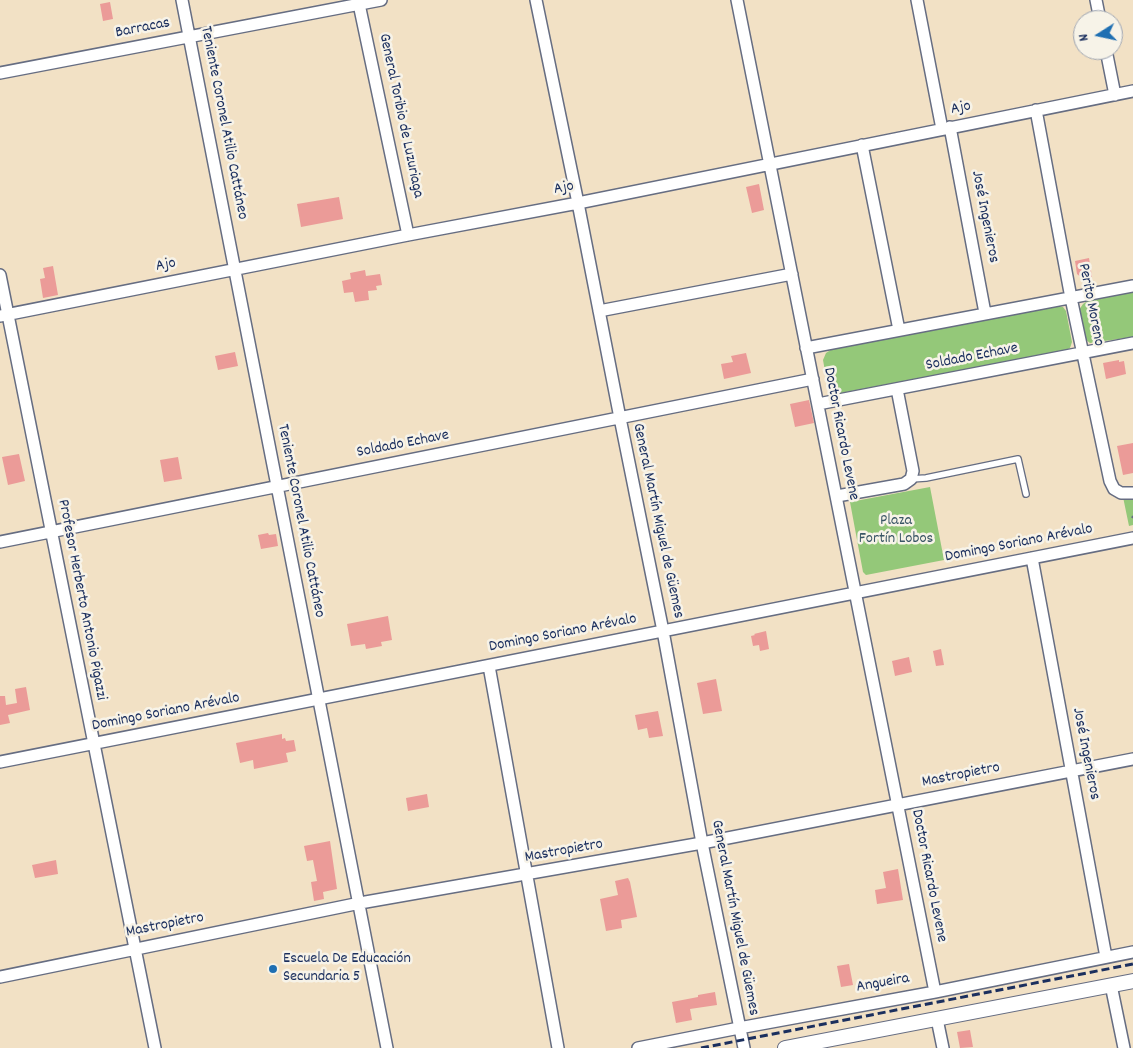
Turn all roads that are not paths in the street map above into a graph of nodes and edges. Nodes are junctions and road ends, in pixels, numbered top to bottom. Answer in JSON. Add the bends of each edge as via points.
{"nodes":[{"id":1,"x":182,"y":0,"type":"edge"},
{"id":2,"x":381,"y":0,"type":"edge"},
{"id":3,"x":536,"y":0,"type":"edge"},
{"id":4,"x":737,"y":0,"type":"edge"},
{"id":5,"x":917,"y":0,"type":"edge"},
{"id":6,"x":359,"y":4,"type":"junction"},
{"id":7,"x":189,"y":37,"type":"junction"},
{"id":8,"x":1108,"y":60,"type":"edge"},
{"id":9,"x":0,"y":73,"type":"edge"},
{"id":10,"x":1133,"y":91,"type":"edge"},
{"id":11,"x":1115,"y":94,"type":"junction"},
{"id":12,"x":1036,"y":110,"type":"junction"},
{"id":13,"x":946,"y":128,"type":"junction"},
{"id":14,"x":862,"y":145,"type":"junction"},
{"id":15,"x":770,"y":163,"type":"junction"},
{"id":16,"x":578,"y":203,"type":"junction"},
{"id":17,"x":408,"y":235,"type":"junction"},
{"id":18,"x":235,"y":269,"type":"junction"},
{"id":19,"x":792,"y":274,"type":"junction"},
{"id":20,"x":0,"y":275,"type":"edge"},
{"id":21,"x":1133,"y":286,"type":"edge"},
{"id":22,"x":1071,"y":298,"type":"junction"},
{"id":23,"x":599,"y":311,"type":"junction"},
{"id":24,"x":985,"y":313,"type":"junction"},
{"id":25,"x":4,"y":315,"type":"edge"},
{"id":26,"x":899,"y":330,"type":"junction"},
{"id":27,"x":1133,"y":343,"type":"edge"},
{"id":28,"x":806,"y":348,"type":"junction"},
{"id":29,"x":1083,"y":353,"type":"junction"},
{"id":30,"x":813,"y":379,"type":"junction"},
{"id":31,"x":897,"y":389,"type":"junction"},
{"id":32,"x":818,"y":404,"type":"junction"},
{"id":33,"x":620,"y":418,"type":"junction"},
{"id":34,"x":911,"y":479,"type":"junction"},
{"id":35,"x":277,"y":487,"type":"junction"},
{"id":36,"x":1026,"y":494,"type":"dead end"},
{"id":37,"x":1131,"y":494,"type":"edge"},
{"id":38,"x":837,"y":496,"type":"junction"},
{"id":39,"x":51,"y":532,"type":"junction"},
{"id":40,"x":1133,"y":538,"type":"edge"},
{"id":41,"x":0,"y":542,"type":"edge"},
{"id":42,"x":1032,"y":558,"type":"junction"},
{"id":43,"x":855,"y":593,"type":"junction"},
{"id":44,"x":663,"y":631,"type":"junction"},
{"id":45,"x":490,"y":666,"type":"junction"},
{"id":46,"x":319,"y":700,"type":"junction"},
{"id":47,"x":93,"y":744,"type":"junction"},
{"id":48,"x":1133,"y":759,"type":"edge"},
{"id":49,"x":0,"y":762,"type":"edge"},
{"id":50,"x":1072,"y":771,"type":"junction"},
{"id":51,"x":897,"y":805,"type":"junction"},
{"id":52,"x":702,"y":843,"type":"junction"},
{"id":53,"x":527,"y":875,"type":"junction"},
{"id":54,"x":360,"y":903,"type":"junction"},
{"id":55,"x":136,"y":949,"type":"junction"},
{"id":56,"x":1133,"y":952,"type":"edge"},
{"id":57,"x":1106,"y":957,"type":"junction"},
{"id":58,"x":0,"y":977,"type":"edge"},
{"id":59,"x":1133,"y":981,"type":"edge"},
{"id":60,"x":1111,"y":985,"type":"junction"},
{"id":61,"x":934,"y":992,"type":"junction"},
{"id":62,"x":937,"y":1019,"type":"junction"},
{"id":63,"x":739,"y":1028,"type":"junction"},
{"id":64,"x":154,"y":1048,"type":"edge"},
{"id":65,"x":387,"y":1048,"type":"edge"},
{"id":66,"x":558,"y":1048,"type":"edge"},
{"id":67,"x":638,"y":1048,"type":"edge"},
{"id":68,"x":744,"y":1048,"type":"edge"},
{"id":69,"x":785,"y":1048,"type":"edge"},
{"id":70,"x":943,"y":1048,"type":"edge"},
{"id":71,"x":1124,"y":1048,"type":"edge"}],
"edges":[{"from":1,"to":7,"type":"street","name":"Teniente Coronel Atilio Cattáneo"},
{"from":2,"to":6,"type":"street","name":"Barracas"},
{"from":3,"to":16,"type":"street","name":"General Martín Miguel de Güemes"},
{"from":4,"to":15,"type":"street","name":"Doctor Ricardo Levene"},
{"from":5,"to":13,"type":"street","name":"José Ingenieros"},
{"from":6,"to":7,"type":"street","name":"Barracas"},
{"from":6,"to":17,"type":"street","name":"General Toribio de Luzuriaga"},
{"from":7,"to":9,"type":"street","name":"Barracas"},
{"from":7,"to":18,"type":"street","name":"Teniente Coronel Atilio Cattáneo"},
{"from":8,"to":11,"type":"street"},
{"from":10,"to":11,"type":"street","name":"Ajo"},
{"from":11,"to":12,"type":"street","name":"Ajo"},
{"from":12,"to":13,"type":"street","name":"Ajo"},
{"from":12,"to":22,"type":"street","name":"Perito Moreno"},
{"from":13,"to":14,"type":"street","name":"Ajo"},
{"from":13,"to":24,"type":"street","name":"José Ingenieros"},
{"from":14,"to":15,"type":"street","name":"Ajo"},
{"from":14,"to":26,"type":"street"},
{"from":15,"to":16,"type":"street","name":"Ajo"},
{"from":15,"to":19,"type":"street","name":"Doctor Ricardo Levene"},
{"from":16,"to":17,"type":"street","name":"Ajo"},
{"from":16,"to":23,"type":"street","name":"General Martín Miguel de Güemes"},
{"from":17,"to":18,"type":"street","name":"Ajo"},
{"from":18,"to":25,"type":"street","name":"Ajo"},
{"from":18,"to":35,"type":"street","name":"Teniente Coronel Atilio Cattáneo"},
{"from":19,"to":23,"type":"street"},
{"from":19,"to":28,"type":"street","name":"Doctor Ricardo Levene"},
{"from":20,"to":25,"type":"street","name":"Profesor Herberto Antonio Pigazzi"},
{"from":21,"to":22,"type":"street"},
{"from":22,"to":24,"type":"street"},
{"from":22,"to":29,"type":"street","name":"Perito Moreno"},
{"from":23,"to":33,"type":"street","name":"General Martín Miguel de Güemes"},
{"from":24,"to":26,"type":"street"},
{"from":25,"to":39,"type":"street","name":"Profesor Herberto Antonio Pigazzi"},
{"from":26,"to":28,"type":"street"},
{"from":27,"to":29,"type":"street","name":"Soldado Echave"},
{"from":28,"to":30,"type":"street","name":"Doctor Ricardo Levene"},
{"from":29,"to":31,"type":"street","name":"Soldado Echave"},
{"from":29,"to":37,"type":"street","name":"Perito Moreno","via":[[1110,481],[1114,489]]},
{"from":30,"to":32,"type":"street","name":"Doctor Ricardo Levene"},
{"from":30,"to":33,"type":"street","name":"Soldado Echave"},
{"from":31,"to":32,"type":"street","name":"Soldado Echave"},
{"from":31,"to":34,"type":"street","via":[[913,470]]},
{"from":32,"to":38,"type":"street","name":"Doctor Ricardo Levene"},
{"from":33,"to":35,"type":"street","name":"Soldado Echave"},
{"from":33,"to":44,"type":"street","name":"General Martín Miguel de Güemes"},
{"from":34,"to":36,"type":"lane","via":[[1018,459]]},
{"from":34,"to":38,"type":"street","via":[[904,484]]},
{"from":35,"to":39,"type":"street","name":"Soldado Echave"},
{"from":35,"to":46,"type":"street","name":"Teniente Coronel Atilio Cattáneo"},
{"from":38,"to":43,"type":"street","name":"Doctor Ricardo Levene"},
{"from":39,"to":41,"type":"street","name":"Soldado Echave"},
{"from":39,"to":47,"type":"street","name":"Profesor Herberto Antonio Pigazzi"},
{"from":40,"to":42,"type":"street","name":"Domingo Soriano Arévalo"},
{"from":42,"to":43,"type":"street","name":"Domingo Soriano Arévalo"},
{"from":42,"to":50,"type":"street","name":"José Ingenieros"},
{"from":43,"to":44,"type":"street","name":"Domingo Soriano Arévalo"},
{"from":43,"to":51,"type":"street","name":"Doctor Ricardo Levene"},
{"from":44,"to":45,"type":"street","name":"Domingo Soriano Arévalo"},
{"from":44,"to":52,"type":"street","name":"General Martín Miguel de Güemes"},
{"from":45,"to":46,"type":"street","name":"Domingo Soriano Arévalo"},
{"from":45,"to":53,"type":"street"},
{"from":46,"to":47,"type":"street","name":"Domingo Soriano Arévalo"},
{"from":46,"to":54,"type":"street","name":"Teniente Coronel Atilio Cattáneo"},
{"from":47,"to":49,"type":"street","name":"Domingo Soriano Arévalo"},
{"from":47,"to":55,"type":"street","name":"Profesor Herberto Antonio Pigazzi"},
{"from":48,"to":50,"type":"street","name":"Mastropietro"},
{"from":50,"to":51,"type":"street","name":"Mastropietro"},
{"from":50,"to":57,"type":"street","name":"José Ingenieros"},
{"from":51,"to":52,"type":"street","name":"Mastropietro"},
{"from":51,"to":61,"type":"street","name":"Doctor Ricardo Levene"},
{"from":52,"to":53,"type":"street","name":"Mastropietro"},
{"from":52,"to":63,"type":"street","name":"General Martín Miguel de Güemes"},
{"from":53,"to":54,"type":"street","name":"Mastropietro"},
{"from":53,"to":66,"type":"street"},
{"from":54,"to":55,"type":"street","name":"Mastropietro"},
{"from":54,"to":65,"type":"street","name":"Teniente Coronel Atilio Cattáneo"},
{"from":55,"to":58,"type":"street","name":"Mastropietro"},
{"from":55,"to":64,"type":"street","name":"Profesor Herberto Antonio Pigazzi"},
{"from":56,"to":57,"type":"street","name":"Angueira"},
{"from":57,"to":61,"type":"street","name":"Angueira"},
{"from":59,"to":60,"type":"street"},
{"from":60,"to":62,"type":"street"},
{"from":60,"to":71,"type":"street"},
{"from":61,"to":63,"type":"street","name":"Angueira"},
{"from":62,"to":69,"type":"street"},
{"from":62,"to":70,"type":"street"},
{"from":63,"to":67,"type":"street","name":"Angueira"},
{"from":63,"to":68,"type":"street","name":"General Martín Miguel de Güemes"}]}
